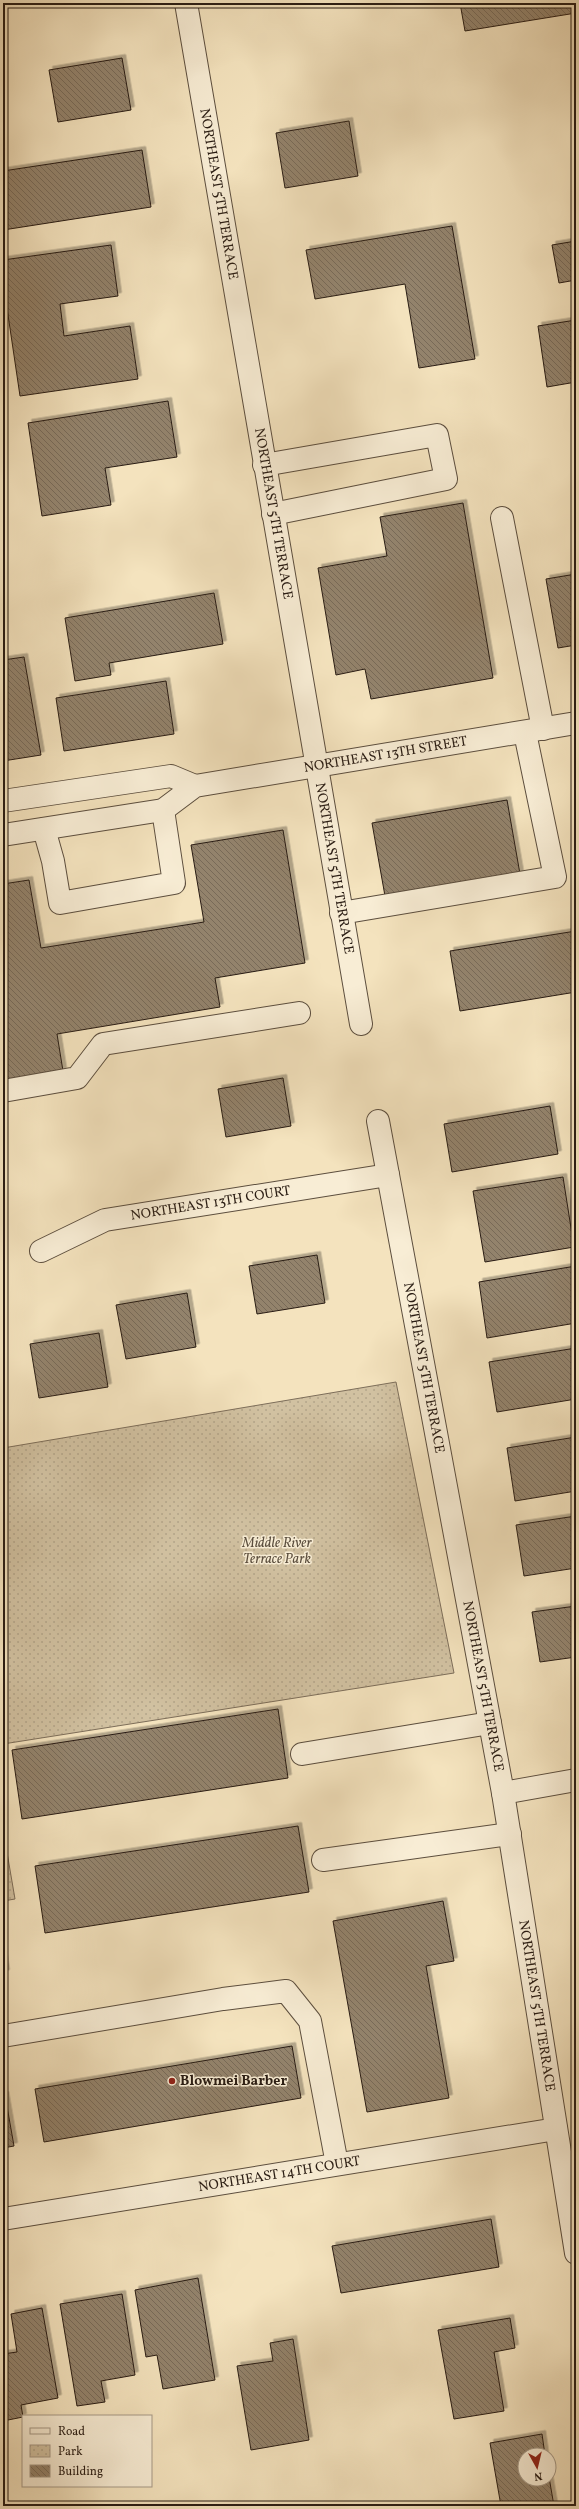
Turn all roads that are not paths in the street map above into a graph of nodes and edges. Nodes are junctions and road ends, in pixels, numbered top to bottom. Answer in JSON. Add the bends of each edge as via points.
{"nodes":[{"id":1,"x":186,"y":3,"type":"edge"},
{"id":2,"x":264,"y":465,"type":"junction"},
{"id":3,"x":273,"y":514,"type":"junction"},
{"id":4,"x":502,"y":518,"type":"dead end"},
{"id":5,"x":576,"y":723,"type":"edge"},
{"id":6,"x":534,"y":731,"type":"junction"},
{"id":7,"x":316,"y":766,"type":"junction"},
{"id":8,"x":195,"y":786,"type":"junction"},
{"id":9,"x":3,"y":801,"type":"edge"},
{"id":10,"x":163,"y":810,"type":"junction"},
{"id":11,"x":44,"y":829,"type":"junction"},
{"id":12,"x":3,"y":835,"type":"edge"},
{"id":13,"x":341,"y":913,"type":"junction"},
{"id":14,"x":299,"y":1013,"type":"dead end"},
{"id":15,"x":361,"y":1024,"type":"dead end"},
{"id":16,"x":3,"y":1091,"type":"edge"},
{"id":17,"x":378,"y":1122,"type":"dead end"},
{"id":18,"x":388,"y":1175,"type":"junction"},
{"id":19,"x":41,"y":1251,"type":"dead end"},
{"id":20,"x":490,"y":1723,"type":"junction"},
{"id":21,"x":302,"y":1754,"type":"dead end"},
{"id":22,"x":576,"y":1780,"type":"edge"},
{"id":23,"x":503,"y":1793,"type":"junction"},
{"id":24,"x":510,"y":1834,"type":"junction"},
{"id":25,"x":323,"y":1860,"type":"dead end"},
{"id":26,"x":3,"y":2036,"type":"edge"},
{"id":27,"x":556,"y":2128,"type":"junction"},
{"id":28,"x":337,"y":2164,"type":"junction"},
{"id":29,"x":3,"y":2218,"type":"edge"},
{"id":30,"x":576,"y":2253,"type":"edge"}],
"edges":[{"from":1,"to":2,"type":"street","name":"NORTHEAST 5TH TERRACE"},
{"from":2,"to":3,"type":"street","name":"NORTHEAST 5TH TERRACE"},
{"from":2,"to":3,"type":"street","via":[[437,435],[446,479]]},
{"from":3,"to":7,"type":"street","name":"NORTHEAST 5TH TERRACE"},
{"from":4,"to":6,"type":"street"},
{"from":5,"to":6,"type":"street","name":"NORTHEAST 13TH STREET"},
{"from":6,"to":7,"type":"street","name":"NORTHEAST 13TH STREET"},
{"from":6,"to":13,"type":"street","via":[[555,877]]},
{"from":7,"to":8,"type":"street","name":"NORTHEAST 13TH STREET"},
{"from":7,"to":13,"type":"street","name":"NORTHEAST 5TH TERRACE"},
{"from":8,"to":9,"type":"street","via":[[171,776]]},
{"from":8,"to":10,"type":"street","name":"NORTHEAST 13TH STREET"},
{"from":10,"to":11,"type":"street","name":"NORTHEAST 13TH STREET"},
{"from":10,"to":11,"type":"street","via":[[174,883],[60,903],[53,861]]},
{"from":11,"to":12,"type":"street","name":"NORTHEAST 13TH STREET"},
{"from":13,"to":15,"type":"street","name":"NORTHEAST 5TH TERRACE"},
{"from":14,"to":16,"type":"street","via":[[103,1044],[77,1078]]},
{"from":17,"to":18,"type":"street","name":"NORTHEAST 5TH TERRACE"},
{"from":18,"to":19,"type":"street","name":"NORTHEAST 13TH COURT","via":[[105,1220]]},
{"from":18,"to":20,"type":"street","name":"NORTHEAST 5TH TERRACE"},
{"from":20,"to":21,"type":"street"},
{"from":20,"to":23,"type":"street","name":"NORTHEAST 5TH TERRACE"},
{"from":22,"to":23,"type":"street"},
{"from":23,"to":24,"type":"street","name":"NORTHEAST 5TH TERRACE"},
{"from":24,"to":25,"type":"street"},
{"from":24,"to":27,"type":"street","name":"NORTHEAST 5TH TERRACE"},
{"from":26,"to":28,"type":"street","via":[[286,1991],[310,2021]]},
{"from":27,"to":28,"type":"street","name":"NORTHEAST 14TH COURT"},
{"from":27,"to":30,"type":"street","name":"NORTHEAST 5TH TERRACE"},
{"from":28,"to":29,"type":"street","name":"NORTHEAST 14TH COURT"}]}
